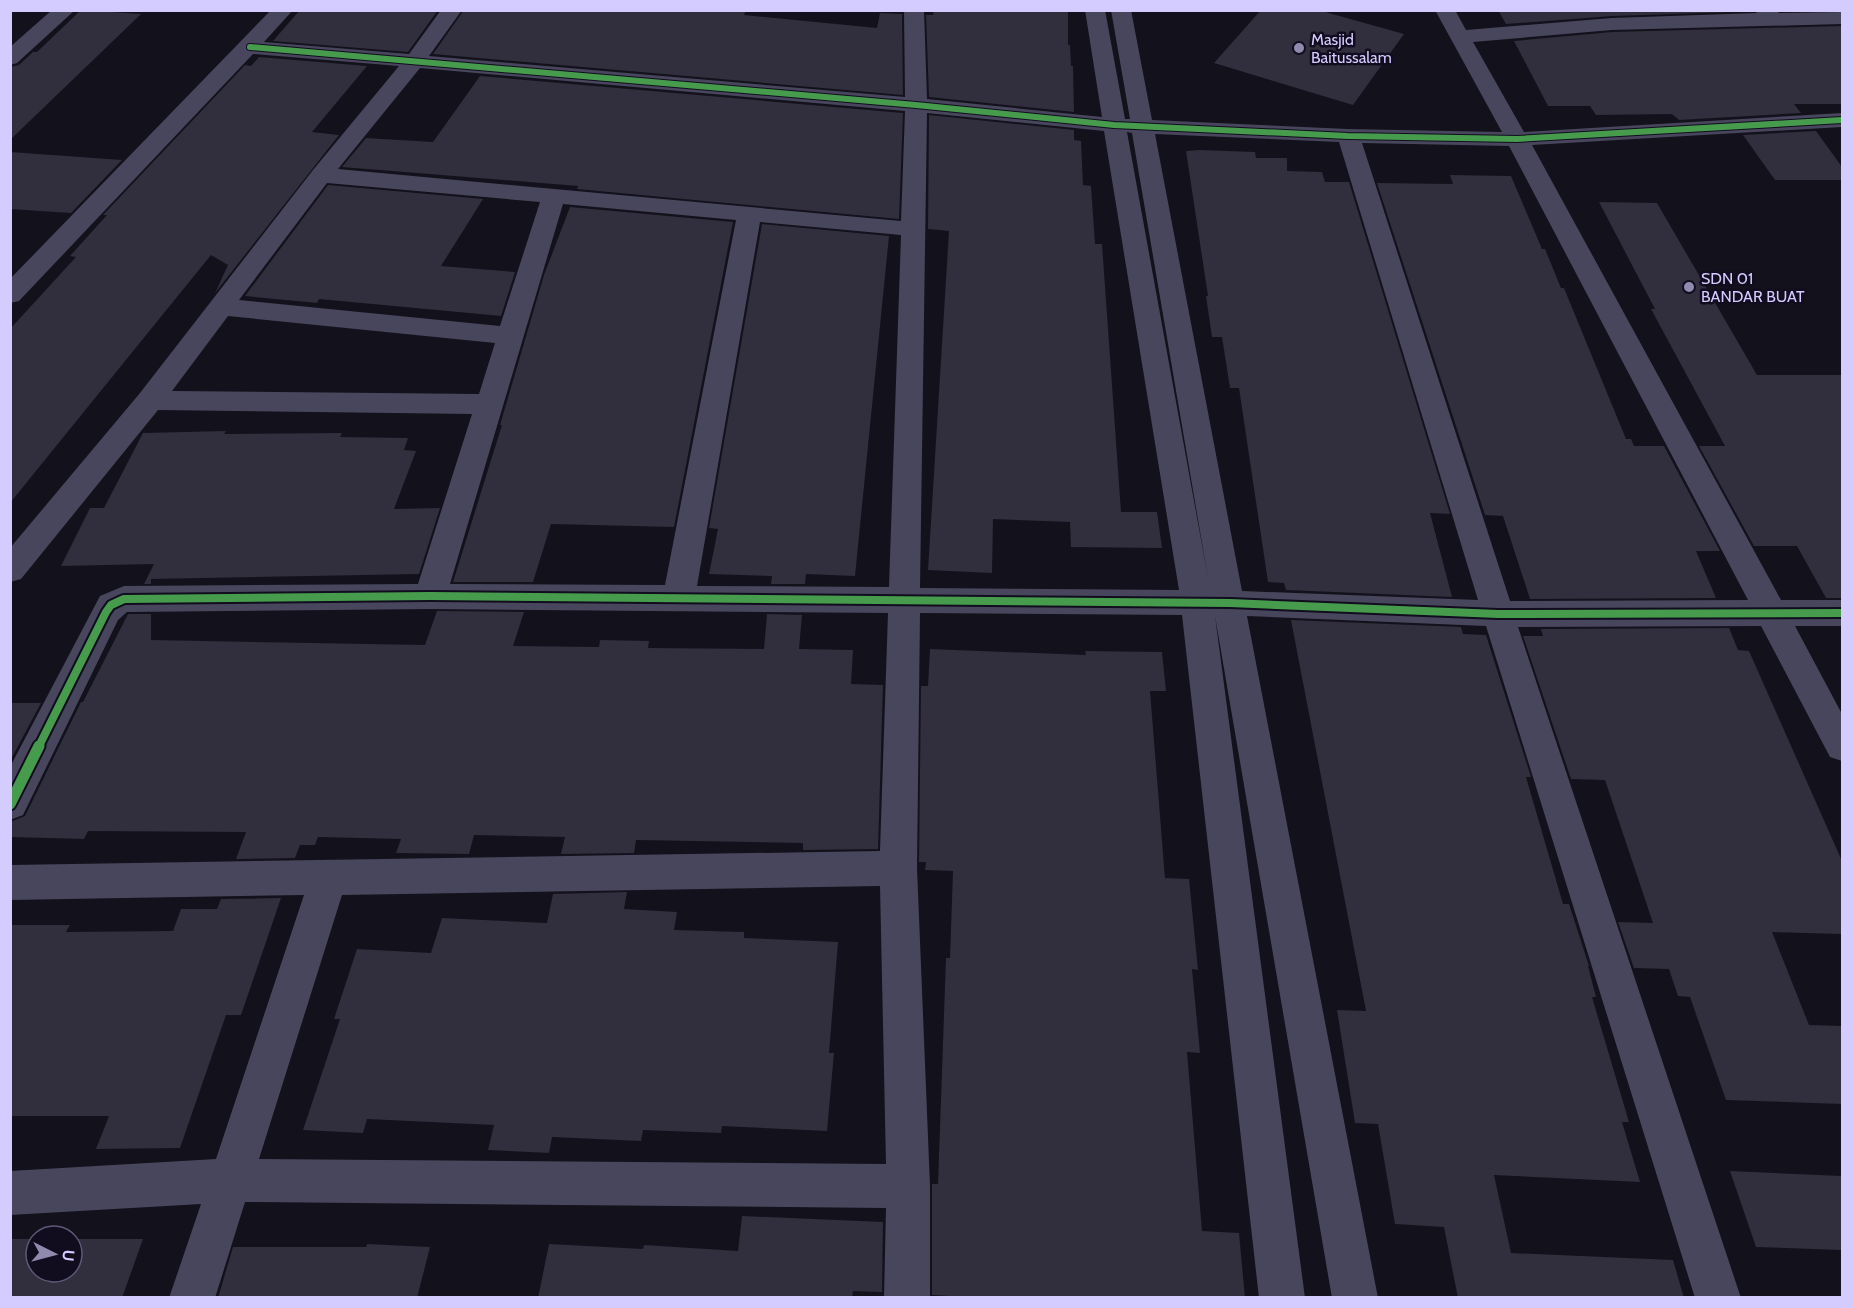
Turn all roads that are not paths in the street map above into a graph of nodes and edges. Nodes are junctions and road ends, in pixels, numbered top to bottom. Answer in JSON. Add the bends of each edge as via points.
{"nodes":[{"id":1,"x":65,"y":10,"type":"edge"},
{"id":2,"x":283,"y":10,"type":"edge"},
{"id":3,"x":452,"y":10,"type":"edge"},
{"id":4,"x":914,"y":10,"type":"edge"},
{"id":5,"x":1095,"y":10,"type":"edge"},
{"id":6,"x":1121,"y":10,"type":"edge"},
{"id":7,"x":1444,"y":10,"type":"edge"},
{"id":8,"x":1769,"y":15,"type":"edge"},
{"id":9,"x":1608,"y":17,"type":"edge"},
{"id":10,"x":1842,"y":18,"type":"edge"},
{"id":11,"x":1460,"y":36,"type":"junction"},
{"id":12,"x":250,"y":47,"type":"junction"},
{"id":13,"x":10,"y":59,"type":"edge"},
{"id":14,"x":416,"y":60,"type":"junction"},
{"id":15,"x":916,"y":105,"type":"junction"},
{"id":16,"x":1841,"y":122,"type":"edge"},
{"id":17,"x":1128,"y":125,"type":"junction"},
{"id":18,"x":1348,"y":136,"type":"junction"},
{"id":19,"x":1517,"y":139,"type":"junction"},
{"id":20,"x":321,"y":175,"type":"junction"},
{"id":21,"x":554,"y":196,"type":"junction"},
{"id":22,"x":749,"y":214,"type":"junction"},
{"id":23,"x":912,"y":229,"type":"junction"},
{"id":24,"x":10,"y":295,"type":"edge"},
{"id":25,"x":222,"y":307,"type":"junction"},
{"id":26,"x":512,"y":336,"type":"junction"},
{"id":27,"x":150,"y":400,"type":"junction"},
{"id":28,"x":490,"y":404,"type":"junction"},
{"id":29,"x":10,"y":570,"type":"edge"},
{"id":30,"x":430,"y":596,"type":"junction"},
{"id":31,"x":679,"y":598,"type":"junction"},
{"id":32,"x":904,"y":600,"type":"junction"},
{"id":33,"x":1197,"y":603,"type":"junction"},
{"id":34,"x":1230,"y":603,"type":"junction"},
{"id":35,"x":1772,"y":612,"type":"junction"},
{"id":36,"x":1842,"y":613,"type":"edge"},
{"id":37,"x":1498,"y":614,"type":"junction"},
{"id":38,"x":1842,"y":746,"type":"edge"},
{"id":39,"x":10,"y":804,"type":"edge"},
{"id":40,"x":898,"y":868,"type":"junction"},
{"id":41,"x":328,"y":879,"type":"junction"},
{"id":42,"x":10,"y":883,"type":"edge"},
{"id":43,"x":231,"y":1180,"type":"junction"},
{"id":44,"x":908,"y":1186,"type":"junction"},
{"id":45,"x":10,"y":1193,"type":"edge"},
{"id":46,"x":192,"y":1298,"type":"edge"},
{"id":47,"x":907,"y":1298,"type":"edge"},
{"id":48,"x":1282,"y":1298,"type":"edge"},
{"id":49,"x":1355,"y":1298,"type":"edge"},
{"id":50,"x":1718,"y":1298,"type":"edge"}],
"edges":[{"from":1,"to":13,"type":"street"},
{"from":2,"to":12,"type":"street"},
{"from":3,"to":14,"type":"street"},
{"from":4,"to":15,"type":"street"},
{"from":5,"to":17,"type":"street"},
{"from":6,"to":17,"type":"street"},
{"from":7,"to":11,"type":"street"},
{"from":8,"to":9,"type":"street"},
{"from":8,"to":10,"type":"street"},
{"from":9,"to":11,"type":"street","via":[[1498,35]]},
{"from":11,"to":19,"type":"street"},
{"from":12,"to":14,"type":"street"},
{"from":12,"to":24,"type":"street"},
{"from":14,"to":15,"type":"street"},
{"from":14,"to":20,"type":"street"},
{"from":15,"to":17,"type":"street"},
{"from":15,"to":23,"type":"street"},
{"from":16,"to":19,"type":"street"},
{"from":17,"to":18,"type":"street"},
{"from":17,"to":33,"type":"street"},
{"from":17,"to":34,"type":"street"},
{"from":18,"to":19,"type":"street"},
{"from":18,"to":37,"type":"street"},
{"from":19,"to":35,"type":"street"},
{"from":20,"to":21,"type":"street"},
{"from":20,"to":25,"type":"street"},
{"from":21,"to":22,"type":"street"},
{"from":21,"to":26,"type":"street"},
{"from":22,"to":23,"type":"street"},
{"from":22,"to":31,"type":"street"},
{"from":23,"to":32,"type":"street"},
{"from":25,"to":26,"type":"street"},
{"from":25,"to":27,"type":"street"},
{"from":26,"to":28,"type":"street"},
{"from":27,"to":28,"type":"street"},
{"from":27,"to":29,"type":"street"},
{"from":28,"to":30,"type":"street"},
{"from":30,"to":31,"type":"street"},
{"from":30,"to":39,"type":"street","via":[[117,601],[106,612]]},
{"from":31,"to":32,"type":"street"},
{"from":32,"to":33,"type":"street"},
{"from":32,"to":40,"type":"street"},
{"from":33,"to":34,"type":"street"},
{"from":33,"to":48,"type":"street"},
{"from":34,"to":37,"type":"street"},
{"from":34,"to":49,"type":"street"},
{"from":35,"to":36,"type":"street"},
{"from":35,"to":37,"type":"street"},
{"from":35,"to":38,"type":"street"},
{"from":37,"to":50,"type":"street"},
{"from":40,"to":41,"type":"street"},
{"from":40,"to":44,"type":"street"},
{"from":41,"to":42,"type":"street"},
{"from":41,"to":43,"type":"street"},
{"from":43,"to":44,"type":"street"},
{"from":43,"to":45,"type":"street"},
{"from":43,"to":46,"type":"street"},
{"from":44,"to":47,"type":"street"}]}
